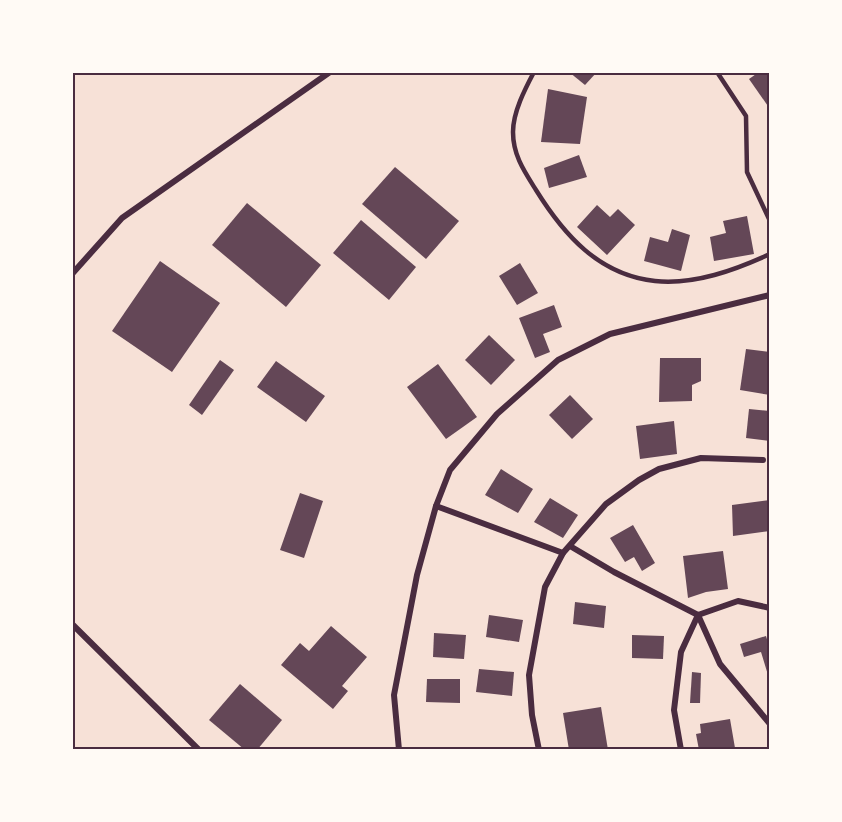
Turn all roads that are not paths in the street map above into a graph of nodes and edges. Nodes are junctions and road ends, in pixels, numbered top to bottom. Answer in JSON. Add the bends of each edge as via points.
{"nodes":[{"id":1,"x":330,"y":72,"type":"edge"},
{"id":2,"x":534,"y":72,"type":"edge"},
{"id":3,"x":717,"y":72,"type":"edge"},
{"id":4,"x":770,"y":221,"type":"edge"},
{"id":5,"x":770,"y":254,"type":"edge"},
{"id":6,"x":72,"y":274,"type":"edge"},
{"id":7,"x":770,"y":295,"type":"edge"},
{"id":8,"x":763,"y":460,"type":"dead end"},
{"id":9,"x":436,"y":506,"type":"junction"},
{"id":10,"x":570,"y":546,"type":"junction"},
{"id":11,"x":563,"y":553,"type":"junction"},
{"id":12,"x":770,"y":608,"type":"edge"},
{"id":13,"x":698,"y":615,"type":"junction"},
{"id":14,"x":72,"y":624,"type":"edge"},
{"id":15,"x":770,"y":724,"type":"edge"},
{"id":16,"x":199,"y":750,"type":"edge"},
{"id":17,"x":399,"y":750,"type":"edge"},
{"id":18,"x":539,"y":750,"type":"edge"},
{"id":19,"x":681,"y":750,"type":"edge"}],
"edges":[{"from":1,"to":6,"type":"street","via":[[122,218]]},
{"from":2,"to":5,"type":"lane","via":[[514,119],[515,151],[555,220],[582,249],[615,269],[668,282],[697,279]]},
{"from":3,"to":4,"type":"lane","via":[[746,116],[747,172]]},
{"from":7,"to":9,"type":"street","via":[[610,334],[558,360],[497,414],[450,470]]},
{"from":8,"to":10,"type":"street","via":[[701,458],[659,469],[606,504]]},
{"from":9,"to":11,"type":"street"},
{"from":9,"to":17,"type":"street","via":[[417,575],[394,695]]},
{"from":10,"to":11,"type":"street"},
{"from":10,"to":13,"type":"street"},
{"from":11,"to":18,"type":"street","via":[[545,587],[529,675]]},
{"from":12,"to":13,"type":"street","via":[[738,601]]},
{"from":13,"to":15,"type":"street","via":[[720,664]]},
{"from":13,"to":19,"type":"street","via":[[681,652],[674,710]]},
{"from":14,"to":16,"type":"street"}]}
